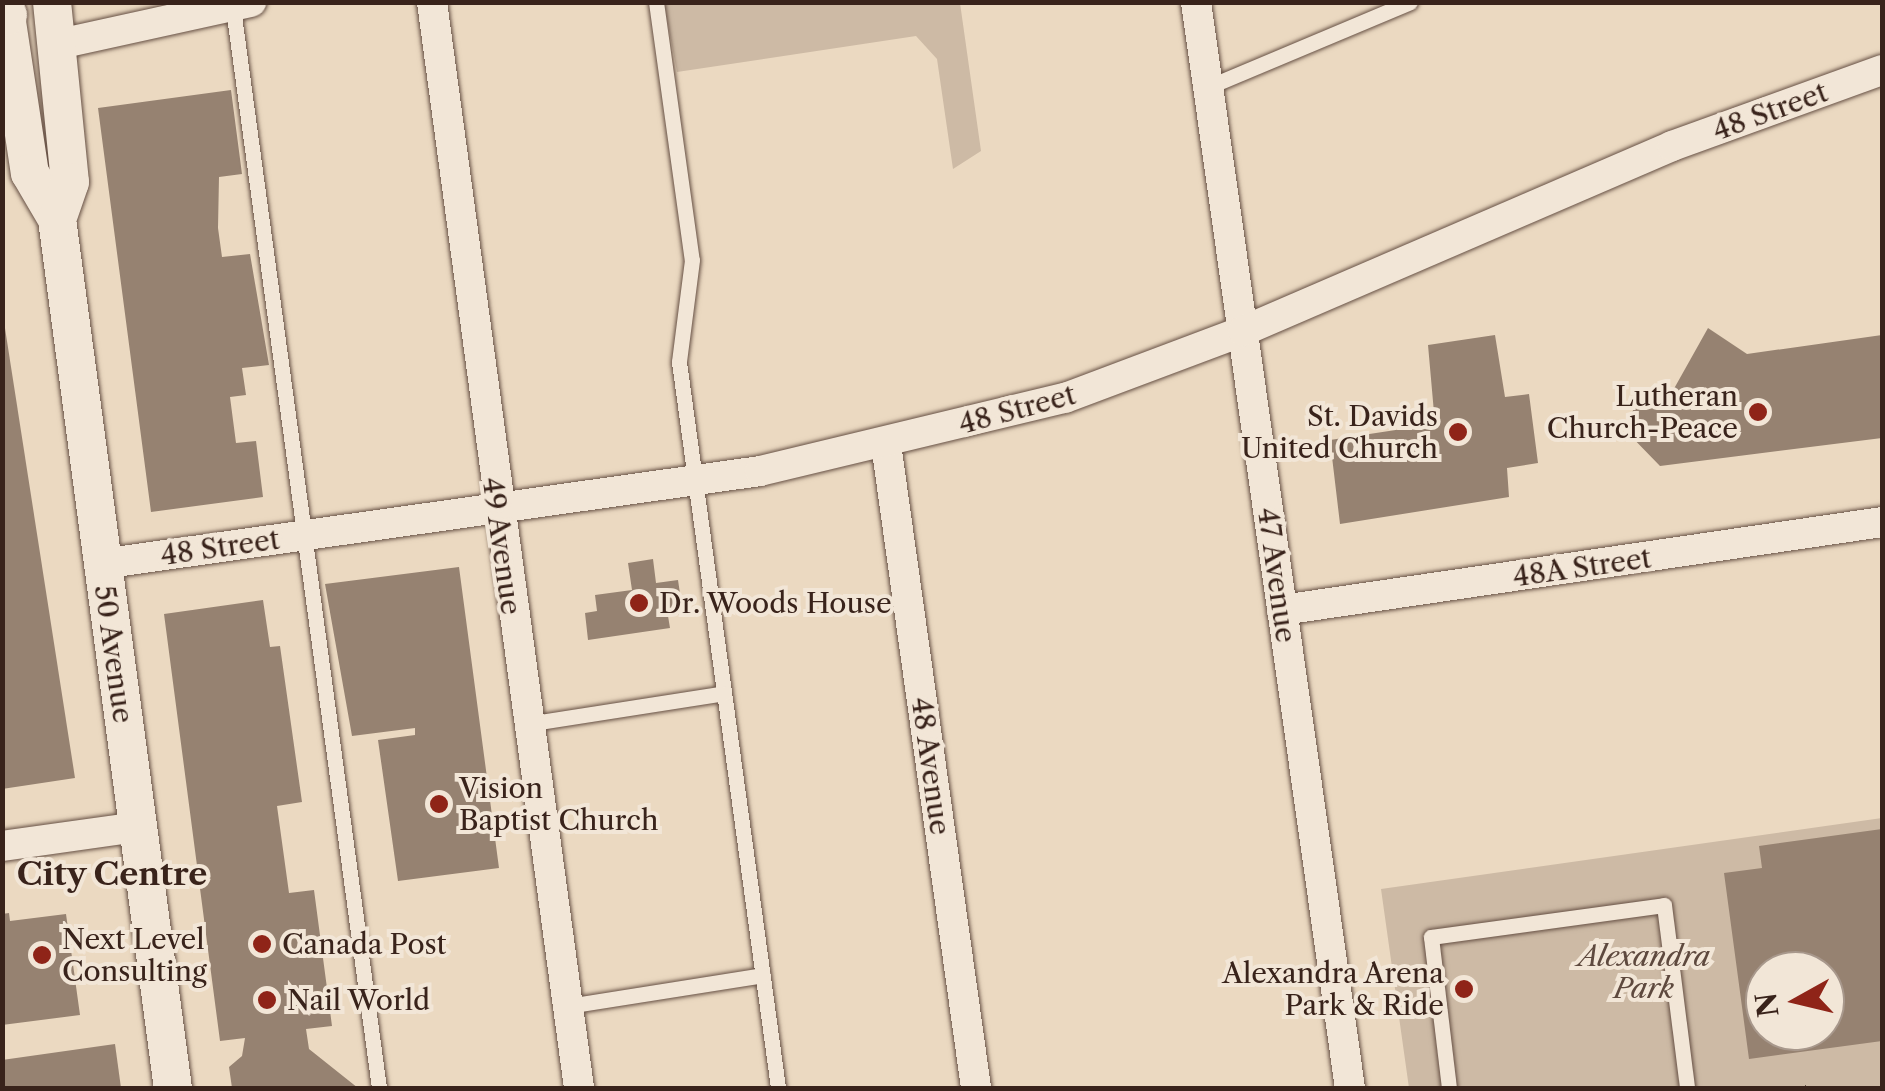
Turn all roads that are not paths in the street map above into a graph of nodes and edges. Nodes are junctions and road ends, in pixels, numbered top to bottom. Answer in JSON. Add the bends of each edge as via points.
{"nodes":[{"id":1,"x":52,"y":2,"type":"edge"},
{"id":2,"x":432,"y":2,"type":"edge"},
{"id":3,"x":656,"y":2,"type":"edge"},
{"id":4,"x":1196,"y":2,"type":"edge"},
{"id":5,"x":1410,"y":2,"type":"edge"},
{"id":6,"x":242,"y":5,"type":"edge"},
{"id":7,"x":5,"y":26,"type":"edge"},
{"id":8,"x":56,"y":45,"type":"junction"},
{"id":9,"x":1882,"y":70,"type":"edge"},
{"id":10,"x":1208,"y":88,"type":"junction"},
{"id":11,"x":57,"y":219,"type":"junction"},
{"id":12,"x":1243,"y":331,"type":"junction"},
{"id":13,"x":886,"y":444,"type":"junction"},
{"id":14,"x":695,"y":481,"type":"junction"},
{"id":15,"x":496,"y":512,"type":"junction"},
{"id":16,"x":1882,"y":522,"type":"edge"},
{"id":17,"x":301,"y":535,"type":"junction"},
{"id":18,"x":101,"y":564,"type":"junction"},
{"id":19,"x":1282,"y":610,"type":"junction"},
{"id":20,"x":724,"y":694,"type":"junction"},
{"id":21,"x":527,"y":724,"type":"junction"},
{"id":22,"x":137,"y":827,"type":"junction"},
{"id":23,"x":2,"y":846,"type":"edge"},
{"id":24,"x":763,"y":975,"type":"junction"},
{"id":25,"x":568,"y":1006,"type":"junction"},
{"id":26,"x":173,"y":1088,"type":"edge"},
{"id":27,"x":379,"y":1088,"type":"edge"},
{"id":28,"x":579,"y":1088,"type":"edge"},
{"id":29,"x":778,"y":1088,"type":"edge"},
{"id":30,"x":976,"y":1088,"type":"edge"},
{"id":31,"x":1350,"y":1088,"type":"edge"},
{"id":32,"x":1449,"y":1088,"type":"edge"},
{"id":33,"x":1687,"y":1088,"type":"edge"}],
"edges":[{"from":1,"to":8,"type":"street","name":"50 Avenue"},
{"from":2,"to":15,"type":"street","name":"49 Avenue"},
{"from":3,"to":14,"type":"lane","via":[[692,260],[679,362]]},
{"from":4,"to":10,"type":"street","name":"47 Avenue"},
{"from":5,"to":10,"type":"lane"},
{"from":6,"to":8,"type":"street"},
{"from":6,"to":17,"type":"lane"},
{"from":7,"to":8,"type":"street"},
{"from":7,"to":11,"type":"street","name":"50 Avenue","via":[[30,174]]},
{"from":8,"to":11,"type":"street","name":"50 Avenue","via":[[70,182]]},
{"from":9,"to":12,"type":"street","name":"48 Street","via":[[1672,146]]},
{"from":10,"to":12,"type":"street","name":"47 Avenue"},
{"from":11,"to":18,"type":"street","name":"50 Avenue"},
{"from":12,"to":13,"type":"street","name":"48 Street","via":[[1065,398]]},
{"from":12,"to":19,"type":"street","name":"47 Avenue"},
{"from":13,"to":14,"type":"street","name":"48 Street"},
{"from":13,"to":30,"type":"street","name":"48 Avenue"},
{"from":14,"to":15,"type":"street","name":"48 Street"},
{"from":14,"to":20,"type":"lane"},
{"from":15,"to":17,"type":"street","name":"48 Street"},
{"from":15,"to":21,"type":"street","name":"49 Avenue"},
{"from":16,"to":19,"type":"street","name":"48A Street"},
{"from":17,"to":18,"type":"street","name":"48 Street"},
{"from":17,"to":27,"type":"lane"},
{"from":18,"to":22,"type":"street","name":"50 Avenue"},
{"from":19,"to":31,"type":"street","name":"47 Avenue"},
{"from":20,"to":21,"type":"lane"},
{"from":20,"to":24,"type":"lane"},
{"from":21,"to":25,"type":"street","name":"49 Avenue"},
{"from":22,"to":23,"type":"street"},
{"from":22,"to":26,"type":"street","name":"50 Avenue"},
{"from":24,"to":25,"type":"lane"},
{"from":24,"to":29,"type":"lane"},
{"from":25,"to":28,"type":"street","name":"49 Avenue"},
{"from":32,"to":33,"type":"lane","via":[[1431,937],[1664,906]]}]}
